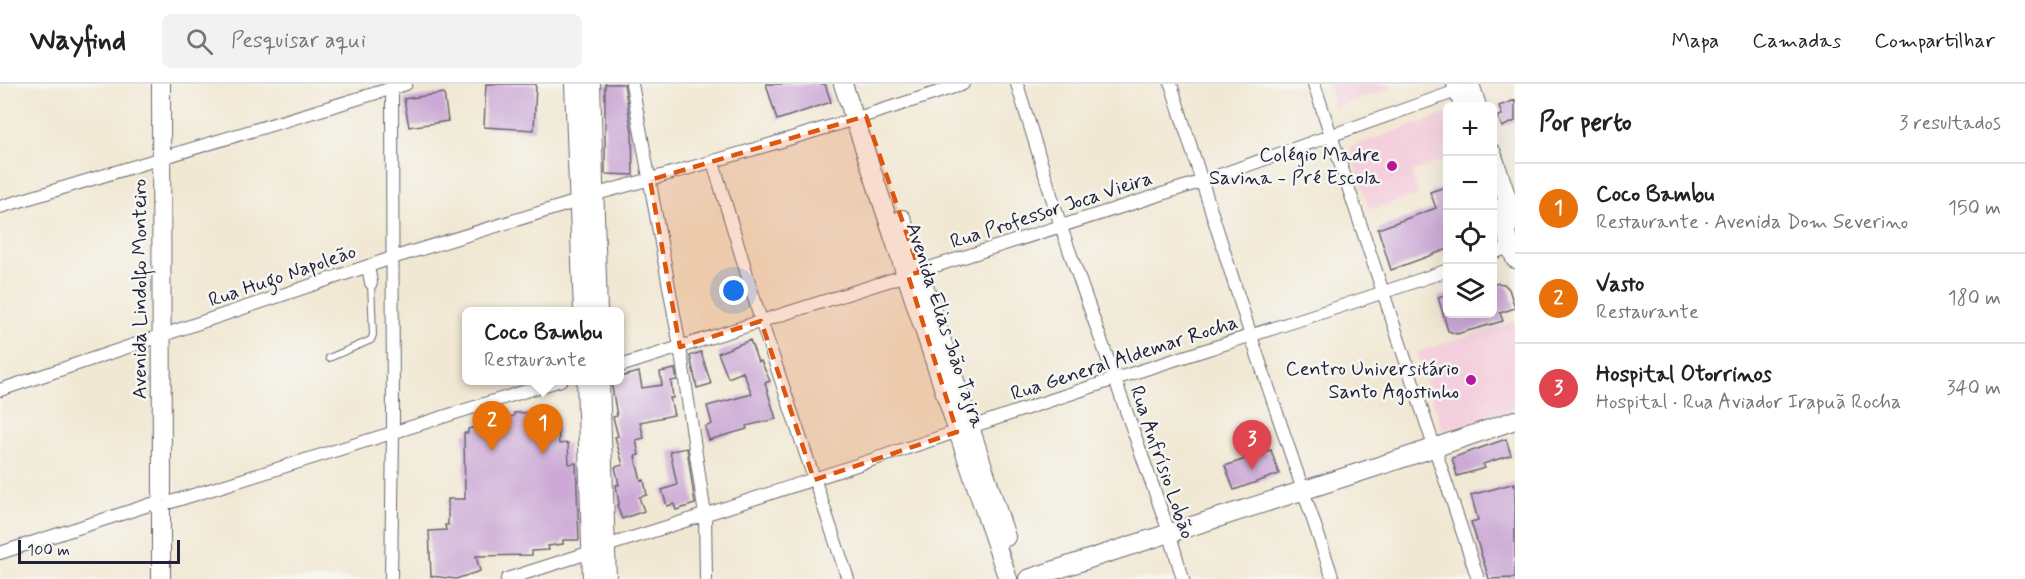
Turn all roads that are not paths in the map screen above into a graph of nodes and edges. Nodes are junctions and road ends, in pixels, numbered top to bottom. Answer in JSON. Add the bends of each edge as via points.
{"nodes":[{"id":1,"x":161,"y":84,"type":"edge"},
{"id":2,"x":406,"y":84,"type":"edge"},
{"id":3,"x":574,"y":84,"type":"edge"},
{"id":4,"x":591,"y":84,"type":"edge"},
{"id":5,"x":632,"y":84,"type":"edge"},
{"id":6,"x":843,"y":84,"type":"edge"},
{"id":7,"x":856,"y":84,"type":"edge"},
{"id":8,"x":963,"y":84,"type":"edge"},
{"id":9,"x":1017,"y":84,"type":"edge"},
{"id":10,"x":1171,"y":84,"type":"edge"},
{"id":11,"x":1314,"y":84,"type":"edge"},
{"id":12,"x":392,"y":86,"type":"edge"},
{"id":13,"x":1463,"y":90,"type":"edge"},
{"id":14,"x":1474,"y":102,"type":"edge"},
{"id":15,"x":860,"y":118,"type":"junction"},
{"id":16,"x":1331,"y":135,"type":"junction"},
{"id":17,"x":1493,"y":156,"type":"edge"},
{"id":18,"x":161,"y":157,"type":"junction"},
{"id":19,"x":713,"y":162,"type":"junction"},
{"id":20,"x":650,"y":180,"type":"junction"},
{"id":21,"x":1203,"y":181,"type":"junction"},
{"id":22,"x":585,"y":198,"type":"junction"},
{"id":23,"x":0,"y":207,"type":"edge"},
{"id":24,"x":1497,"y":207,"type":"edge"},
{"id":25,"x":1515,"y":222,"type":"edge"},
{"id":26,"x":1061,"y":227,"type":"junction"},
{"id":27,"x":1497,"y":253,"type":"edge"},
{"id":28,"x":1513,"y":253,"type":"edge"},
{"id":29,"x":392,"y":258,"type":"junction"},
{"id":30,"x":368,"y":266,"type":"junction"},
{"id":31,"x":1443,"y":272,"type":"edge"},
{"id":32,"x":914,"y":273,"type":"junction"},
{"id":33,"x":371,"y":283,"type":"joint"},
{"id":34,"x":1383,"y":293,"type":"junction"},
{"id":35,"x":583,"y":307,"type":"edge"},
{"id":36,"x":597,"y":307,"type":"edge"},
{"id":37,"x":761,"y":321,"type":"junction"},
{"id":38,"x":163,"y":336,"type":"junction"},
{"id":39,"x":1251,"y":336,"type":"junction"},
{"id":40,"x":680,"y":347,"type":"junction"},
{"id":41,"x":329,"y":358,"type":"dead end"},
{"id":42,"x":624,"y":365,"type":"edge"},
{"id":43,"x":1114,"y":380,"type":"junction"},
{"id":44,"x":549,"y":385,"type":"edge"},
{"id":45,"x":586,"y":385,"type":"edge"},
{"id":46,"x":600,"y":385,"type":"edge"},
{"id":47,"x":0,"y":390,"type":"edge"},
{"id":48,"x":1515,"y":420,"type":"edge"},
{"id":49,"x":964,"y":430,"type":"junction"},
{"id":50,"x":393,"y":435,"type":"junction"},
{"id":51,"x":1435,"y":449,"type":"junction"},
{"id":52,"x":814,"y":480,"type":"junction"},
{"id":53,"x":1303,"y":492,"type":"junction"},
{"id":54,"x":162,"y":502,"type":"junction"},
{"id":55,"x":705,"y":515,"type":"junction"},
{"id":56,"x":1169,"y":532,"type":"junction"},
{"id":57,"x":598,"y":549,"type":"junction"},
{"id":58,"x":0,"y":553,"type":"edge"},
{"id":59,"x":161,"y":579,"type":"edge"},
{"id":60,"x":391,"y":579,"type":"edge"},
{"id":61,"x":507,"y":579,"type":"edge"},
{"id":62,"x":592,"y":579,"type":"edge"},
{"id":63,"x":607,"y":579,"type":"edge"},
{"id":64,"x":706,"y":579,"type":"edge"},
{"id":65,"x":848,"y":579,"type":"edge"},
{"id":66,"x":1008,"y":579,"type":"edge"},
{"id":67,"x":1020,"y":579,"type":"edge"},
{"id":68,"x":1028,"y":579,"type":"edge"},
{"id":69,"x":1183,"y":579,"type":"edge"},
{"id":70,"x":1333,"y":579,"type":"edge"},
{"id":71,"x":1478,"y":579,"type":"edge"}],
"edges":[{"from":1,"to":18,"type":"street","name":"Avenida Lindolfo Monteiro"},
{"from":2,"to":12,"type":"street"},
{"from":3,"to":22,"type":"street"},
{"from":4,"to":22,"type":"street"},
{"from":5,"to":20,"type":"street"},
{"from":6,"to":15,"type":"street","name":"Avenida Elias João Tajra"},
{"from":7,"to":15,"type":"street","name":"Avenida Elias João Tajra"},
{"from":8,"to":15,"type":"street","name":"Rua Hugo Napoleão"},
{"from":9,"to":26,"type":"street","name":"Rua Anfrísio Lobão"},
{"from":10,"to":21,"type":"street"},
{"from":11,"to":16,"type":"street"},
{"from":12,"to":18,"type":"street"},
{"from":12,"to":29,"type":"street"},
{"from":13,"to":14,"type":"street"},
{"from":13,"to":16,"type":"street","name":"Rua Professor Joca Vieira"},
{"from":15,"to":19,"type":"street","name":"Rua Hugo Napoleão"},
{"from":15,"to":32,"type":"street","name":"Avenida Elias João Tajra"},
{"from":16,"to":21,"type":"street","name":"Rua Professor Joca Vieira"},
{"from":16,"to":34,"type":"street"},
{"from":17,"to":25,"type":"street"},
{"from":18,"to":23,"type":"street"},
{"from":18,"to":38,"type":"street","name":"Avenida Lindolfo Monteiro"},
{"from":19,"to":20,"type":"street","name":"Rua Hugo Napoleão"},
{"from":19,"to":37,"type":"street"},
{"from":20,"to":22,"type":"street","name":"Rua Hugo Napoleão"},
{"from":20,"to":40,"type":"street"},
{"from":21,"to":26,"type":"street","name":"Rua Professor Joca Vieira"},
{"from":21,"to":39,"type":"street"},
{"from":22,"to":29,"type":"street","name":"Rua Hugo Napoleão"},
{"from":22,"to":35,"type":"street"},
{"from":22,"to":36,"type":"street"},
{"from":24,"to":28,"type":"street"},
{"from":26,"to":32,"type":"street","name":"Rua Professor Joca Vieira"},
{"from":26,"to":43,"type":"street","name":"Rua Anfrísio Lobão"},
{"from":27,"to":28,"type":"street"},
{"from":29,"to":30,"type":"street","name":"Rua Hugo Napoleão"},
{"from":29,"to":50,"type":"street"},
{"from":30,"to":33,"type":"street"},
{"from":30,"to":38,"type":"street","name":"Rua Hugo Napoleão"},
{"from":31,"to":34,"type":"street","name":"Rua General Aldemar Rocha"},
{"from":32,"to":37,"type":"street","name":"Rua Professor Joca Vieira"},
{"from":32,"to":49,"type":"street","name":"Avenida Elias João Tajra"},
{"from":33,"to":41,"type":"lane","via":[[371,340]]},
{"from":34,"to":39,"type":"street","name":"Rua General Aldemar Rocha"},
{"from":34,"to":51,"type":"street"},
{"from":37,"to":40,"type":"street","name":"Rua Professor Joca Vieira"},
{"from":37,"to":52,"type":"street"},
{"from":38,"to":47,"type":"street","name":"Rua Hugo Napoleão"},
{"from":38,"to":54,"type":"street","name":"Avenida Lindolfo Monteiro"},
{"from":39,"to":43,"type":"street","name":"Rua General Aldemar Rocha"},
{"from":39,"to":53,"type":"street"},
{"from":40,"to":42,"type":"street","name":"Rua Professor Joca Vieira"},
{"from":40,"to":55,"type":"street"},
{"from":43,"to":49,"type":"street","name":"Rua General Aldemar Rocha"},
{"from":43,"to":56,"type":"street","name":"Rua Anfrísio Lobão"},
{"from":44,"to":50,"type":"street"},
{"from":45,"to":57,"type":"street"},
{"from":46,"to":57,"type":"street"},
{"from":48,"to":51,"type":"street"},
{"from":49,"to":52,"type":"street","name":"Rua General Aldemar Rocha"},
{"from":49,"to":66,"type":"street","name":"Avenida Elias João Tajra"},
{"from":49,"to":67,"type":"street","name":"Avenida Elias João Tajra"},
{"from":50,"to":54,"type":"street"},
{"from":50,"to":60,"type":"street"},
{"from":51,"to":53,"type":"street"},
{"from":51,"to":71,"type":"street"},
{"from":52,"to":55,"type":"street","name":"Rua General Aldemar Rocha"},
{"from":52,"to":65,"type":"street"},
{"from":53,"to":56,"type":"street"},
{"from":53,"to":70,"type":"street"},
{"from":54,"to":58,"type":"street"},
{"from":54,"to":59,"type":"street","name":"Avenida Lindolfo Monteiro"},
{"from":55,"to":57,"type":"street","name":"Rua General Aldemar Rocha"},
{"from":55,"to":64,"type":"street"},
{"from":56,"to":68,"type":"street"},
{"from":56,"to":69,"type":"street","name":"Rua Anfrísio Lobão"},
{"from":57,"to":61,"type":"street","name":"Rua General Aldemar Rocha"},
{"from":57,"to":62,"type":"street"},
{"from":57,"to":63,"type":"street"}]}
